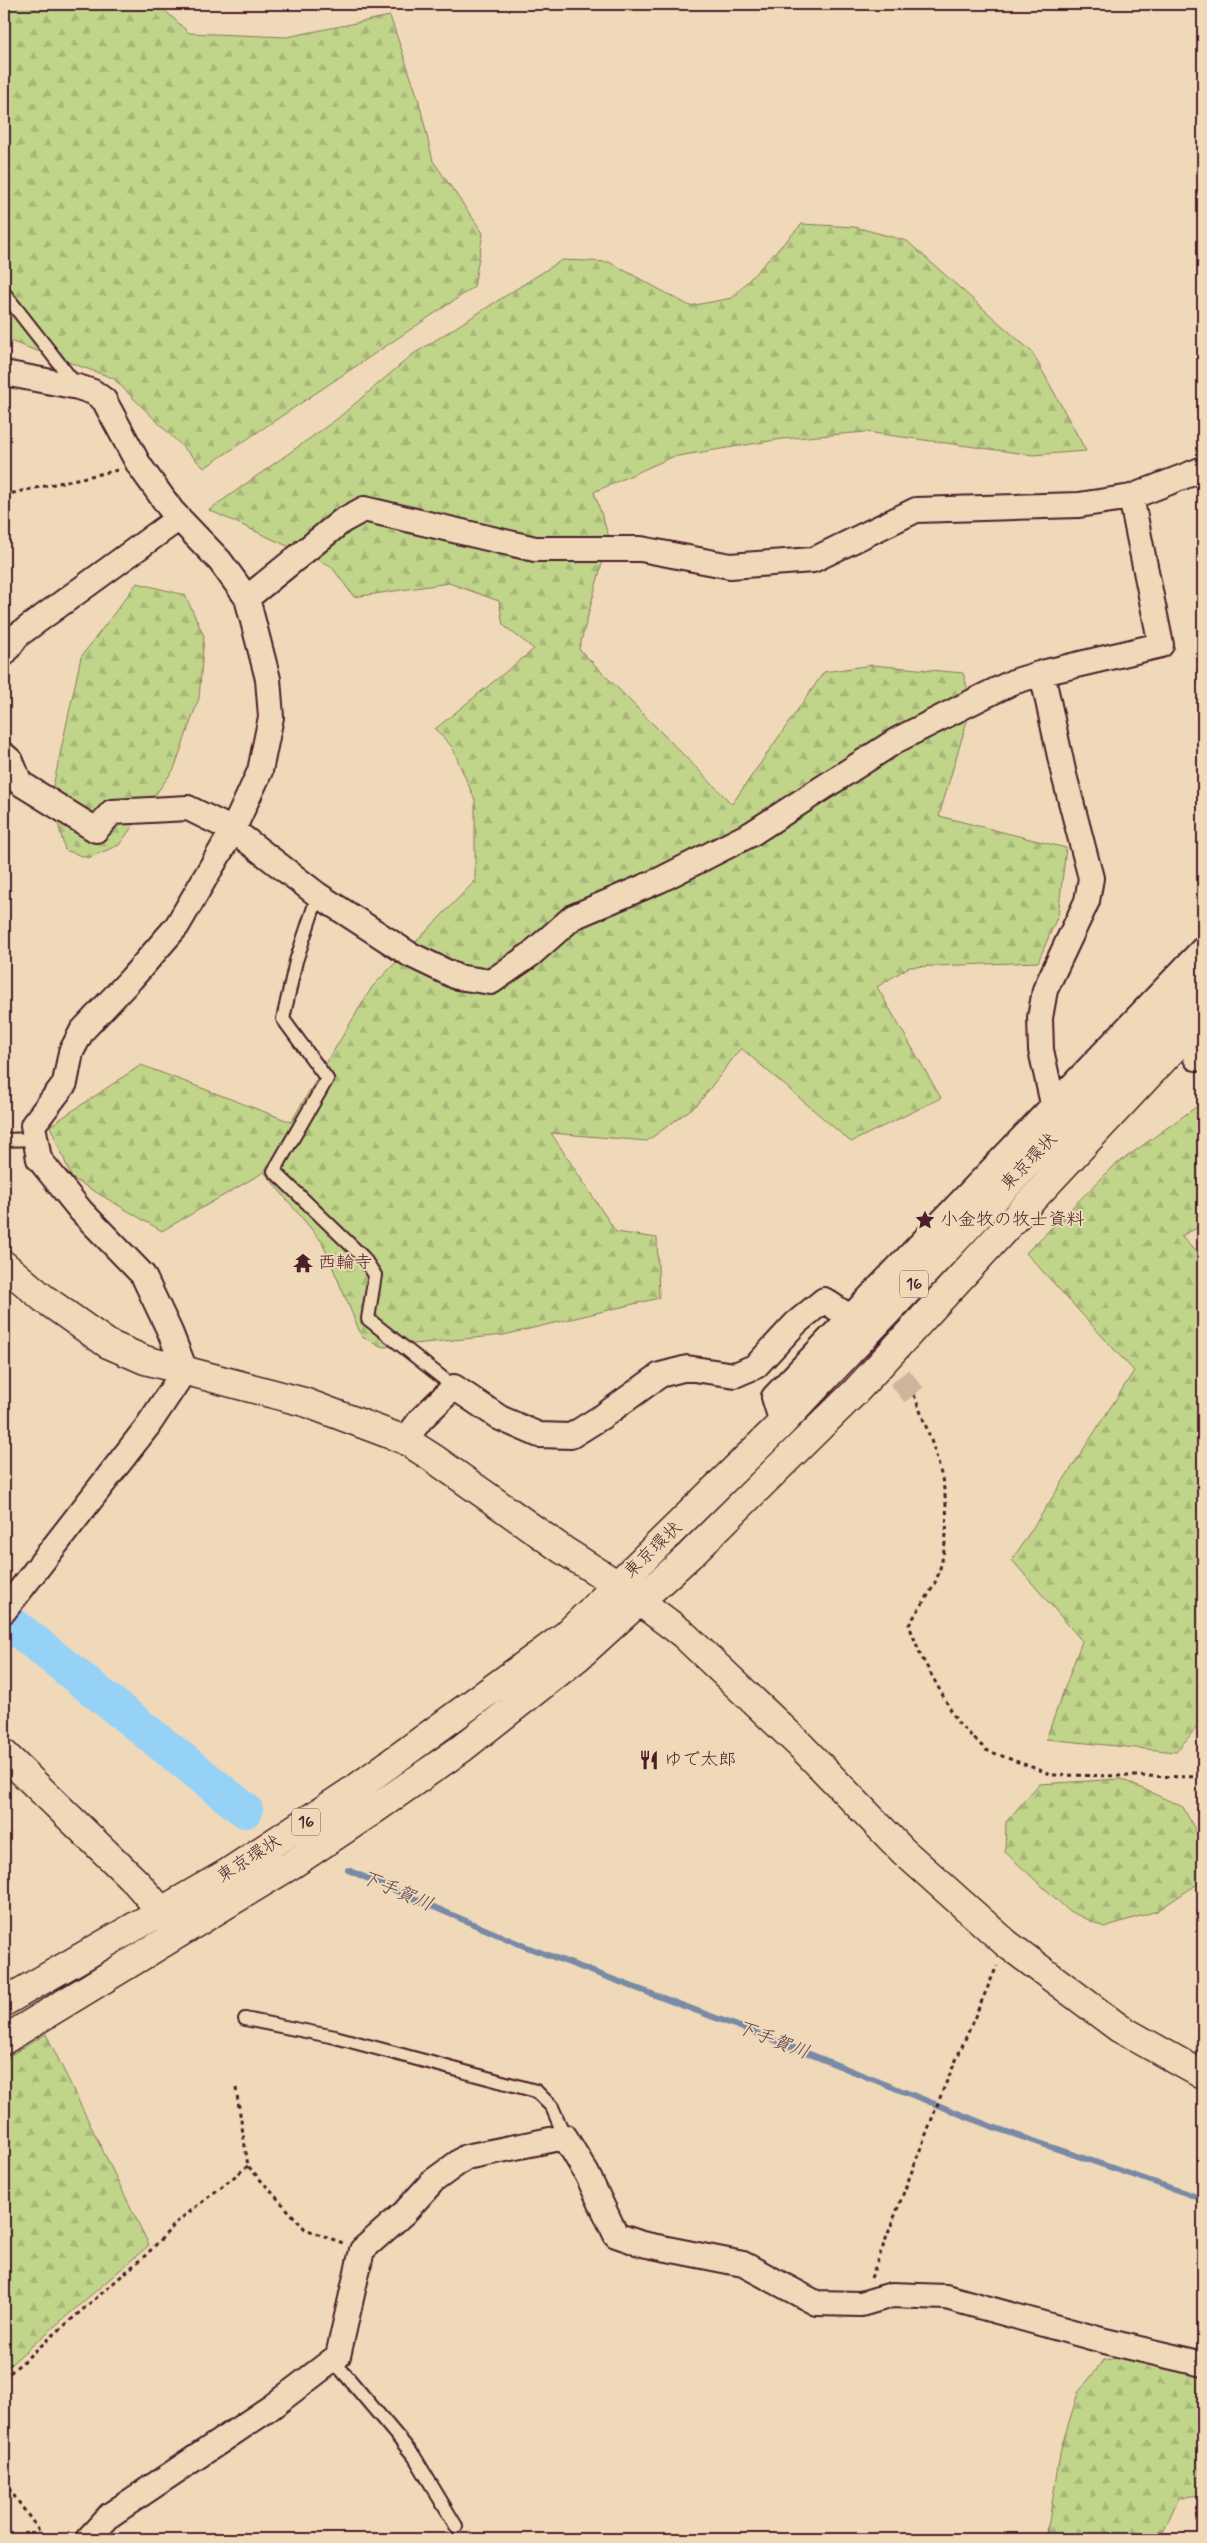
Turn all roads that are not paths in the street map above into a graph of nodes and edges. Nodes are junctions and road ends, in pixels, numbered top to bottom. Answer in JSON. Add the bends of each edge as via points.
{"nodes":[{"id":1,"x":4,"y":293,"type":"edge"},
{"id":2,"x":4,"y":373,"type":"edge"},
{"id":3,"x":78,"y":387,"type":"junction"},
{"id":4,"x":1203,"y":469,"type":"edge"},
{"id":5,"x":1131,"y":497,"type":"junction"},
{"id":6,"x":179,"y":518,"type":"junction"},
{"id":7,"x":247,"y":598,"type":"junction"},
{"id":8,"x":4,"y":654,"type":"edge"},
{"id":9,"x":1042,"y":673,"type":"junction"},
{"id":10,"x":4,"y":755,"type":"edge"},
{"id":11,"x":233,"y":830,"type":"junction"},
{"id":12,"x":318,"y":895,"type":"junction"},
{"id":13,"x":1203,"y":949,"type":"edge"},
{"id":14,"x":1203,"y":978,"type":"edge"},
{"id":15,"x":1203,"y":1017,"type":"edge"},
{"id":16,"x":1053,"y":1104,"type":"junction"},
{"id":17,"x":35,"y":1139,"type":"junction"},
{"id":18,"x":4,"y":1140,"type":"edge"},
{"id":19,"x":1007,"y":1184,"type":"junction"},
{"id":20,"x":1028,"y":1204,"type":"junction"},
{"id":21,"x":4,"y":1265,"type":"edge"},
{"id":22,"x":851,"y":1318,"type":"junction"},
{"id":23,"x":185,"y":1370,"type":"junction"},
{"id":24,"x":454,"y":1387,"type":"junction"},
{"id":25,"x":782,"y":1423,"type":"junction"},
{"id":26,"x":405,"y":1440,"type":"junction"},
{"id":27,"x":627,"y":1593,"type":"junction"},
{"id":28,"x":8,"y":1605,"type":"edge"},
{"id":29,"x":4,"y":1754,"type":"edge"},
{"id":30,"x":162,"y":1912,"type":"junction"},
{"id":31,"x":177,"y":1934,"type":"junction"},
{"id":32,"x":4,"y":2002,"type":"edge"},
{"id":33,"x":245,"y":2019,"type":"dead end"},
{"id":34,"x":4,"y":2040,"type":"edge"},
{"id":35,"x":1203,"y":2074,"type":"edge"},
{"id":36,"x":565,"y":2137,"type":"junction"},
{"id":37,"x":333,"y":2360,"type":"junction"},
{"id":38,"x":1203,"y":2364,"type":"edge"},
{"id":39,"x":456,"y":2526,"type":"dead end"},
{"id":40,"x":88,"y":2539,"type":"edge"}],
"edges":[{"from":1,"to":3,"type":"lane"},
{"from":2,"to":3,"type":"street"},
{"from":3,"to":6,"type":"street","via":[[104,400],[138,465]]},
{"from":4,"to":5,"type":"street"},
{"from":5,"to":7,"type":"street","via":[[1080,505],[916,510],[813,560],[730,566],[640,549],[535,550],[364,509],[342,521]]},
{"from":5,"to":9,"type":"street","via":[[1161,645]]},
{"from":6,"to":7,"type":"street","via":[[220,562]]},
{"from":6,"to":8,"type":"street","via":[[18,635]]},
{"from":7,"to":11,"type":"street","via":[[268,679],[271,717],[260,771]]},
{"from":9,"to":12,"type":"street","via":[[1013,682],[897,740],[751,834],[660,880],[573,917],[530,956],[491,982],[457,977],[410,954]]},
{"from":9,"to":16,"type":"street","via":[[1091,878],[1088,900],[1045,990],[1040,1018],[1041,1050]]},
{"from":10,"to":11,"type":"street","via":[[11,761],[20,783],[96,830],[112,812],[188,808]]},
{"from":11,"to":12,"type":"street"},
{"from":11,"to":17,"type":"street","via":[[177,926],[82,1030],[71,1052],[65,1083],[33,1125]]},
{"from":12,"to":24,"type":"lane","via":[[296,961],[283,1019],[327,1079],[274,1170],[363,1257],[375,1275],[368,1319]]},
{"from":13,"to":16,"type":"street","via":[[1109,1052]]},
{"from":14,"to":19,"type":"main road","name":"東京環状","number":"16"},
{"from":15,"to":20,"type":"main road","name":"東京環状","number":"16"},
{"from":16,"to":22,"type":"street"},
{"from":17,"to":18,"type":"lane"},
{"from":17,"to":23,"type":"street","via":[[39,1159],[81,1211],[143,1275]]},
{"from":19,"to":20,"type":"main road"},
{"from":19,"to":25,"type":"main road","name":"東京環状","number":"16"},
{"from":20,"to":27,"type":"main road","name":"東京環状","number":"16","via":[[856,1392],[690,1555]]},
{"from":21,"to":23,"type":"main road","via":[[43,1298],[108,1344],[145,1360]]},
{"from":22,"to":24,"type":"street","via":[[824,1300],[796,1323],[756,1366],[735,1375],[687,1368],[660,1375],[571,1436],[539,1435],[500,1418]]},
{"from":22,"to":25,"type":"street","via":[[774,1396]]},
{"from":23,"to":26,"type":"main road","via":[[304,1402]]},
{"from":23,"to":28,"type":"street","via":[[148,1427]]},
{"from":24,"to":26,"type":"street","via":[[421,1419]]},
{"from":25,"to":27,"type":"main road","name":"東京環状","number":"16"},
{"from":26,"to":27,"type":"main road"},
{"from":27,"to":30,"type":"main road","name":"東京環状","number":"16","via":[[355,1789]]},
{"from":27,"to":31,"type":"main road","name":"東京環状","number":"16","via":[[578,1656],[461,1749],[291,1865]]},
{"from":27,"to":35,"type":"main road","via":[[683,1634],[799,1744],[903,1851],[1007,1944],[1119,2028]]},
{"from":29,"to":30,"type":"main road","via":[[136,1882]]},
{"from":30,"to":31,"type":"main road"},
{"from":30,"to":32,"type":"main road","name":"東京環状","number":"16"},
{"from":31,"to":34,"type":"main road","name":"東京環状","number":"16"},
{"from":33,"to":36,"type":"lane","via":[[335,2037],[536,2091],[552,2107]]},
{"from":36,"to":37,"type":"street","via":[[466,2157],[433,2181],[404,2213],[362,2250],[338,2356]]},
{"from":36,"to":38,"type":"street","via":[[616,2235],[642,2244],[742,2264],[816,2303],[861,2304],[892,2295],[946,2297]]},
{"from":37,"to":39,"type":"lane","via":[[414,2456]]},
{"from":37,"to":40,"type":"street","via":[[270,2408],[110,2515]]}]}
